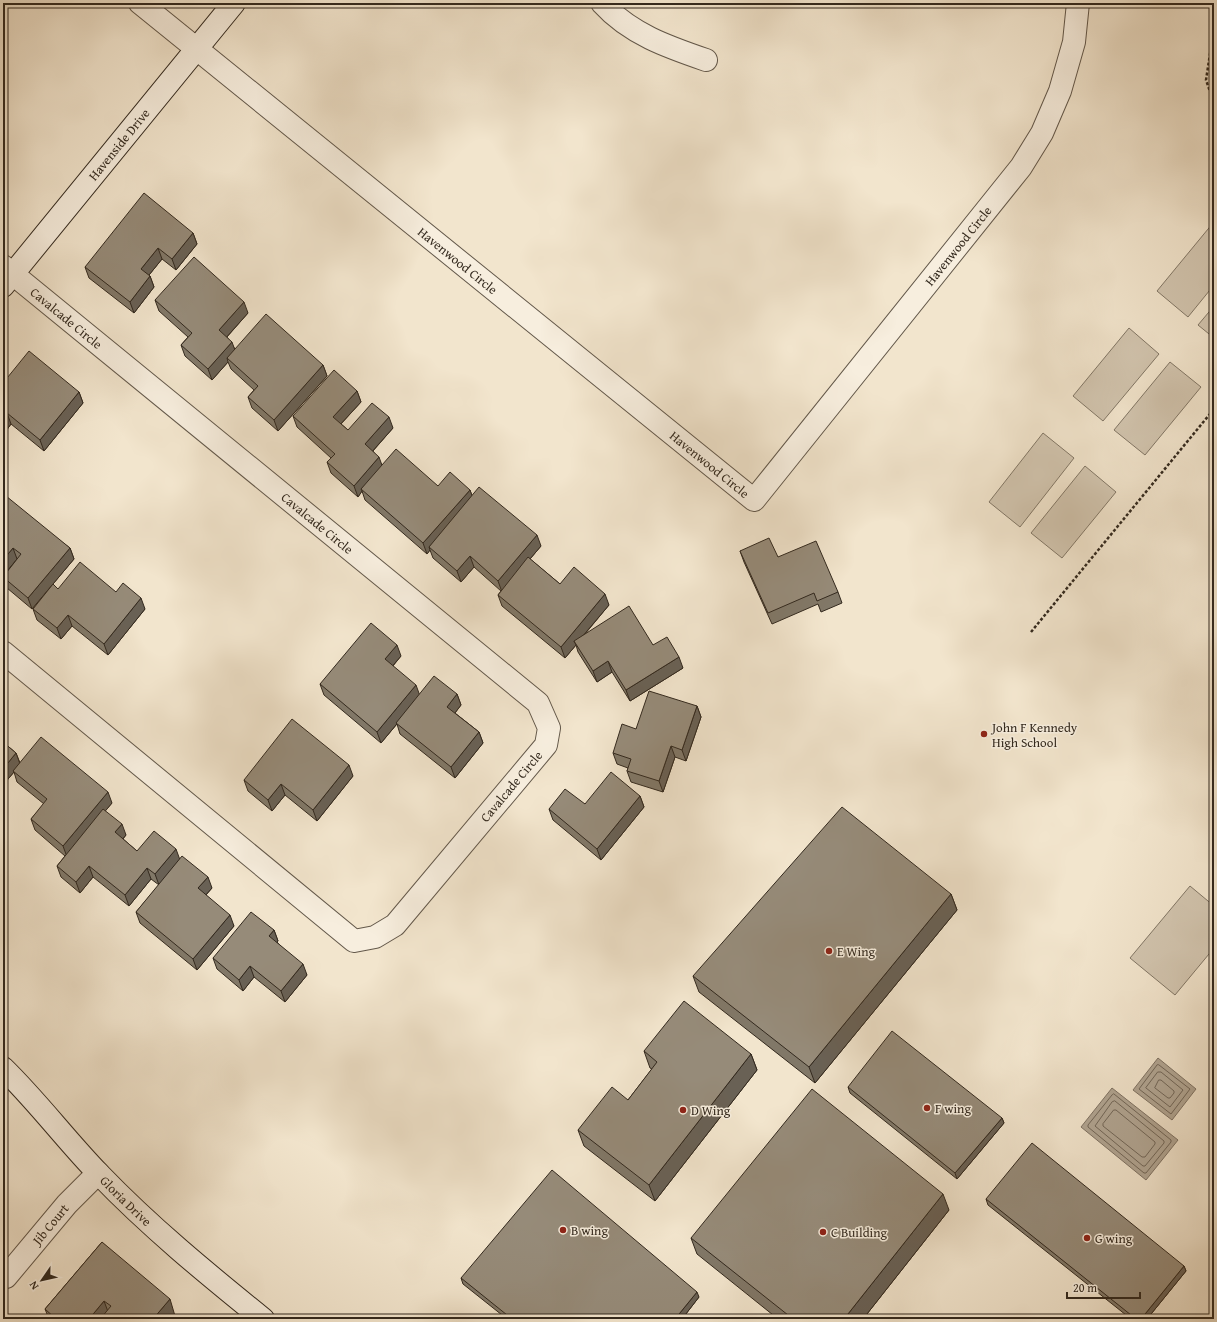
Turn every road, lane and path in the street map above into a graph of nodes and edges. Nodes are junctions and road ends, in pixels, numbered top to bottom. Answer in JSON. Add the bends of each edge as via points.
{"nodes":[{"id":1,"x":140,"y":3,"type":"edge"},
{"id":2,"x":234,"y":3,"type":"edge"},
{"id":3,"x":602,"y":3,"type":"edge"},
{"id":4,"x":1078,"y":3,"type":"edge"},
{"id":5,"x":1214,"y":28,"type":"edge"},
{"id":6,"x":197,"y":48,"type":"junction"},
{"id":7,"x":706,"y":60,"type":"dead end"},
{"id":8,"x":1214,"y":103,"type":"edge"},
{"id":9,"x":6,"y":276,"type":"edge"},
{"id":10,"x":1214,"y":409,"type":"edge"},
{"id":11,"x":1031,"y":632,"type":"dead end"},
{"id":12,"x":3,"y":652,"type":"edge"},
{"id":13,"x":3,"y":1068,"type":"edge"},
{"id":14,"x":98,"y":1173,"type":"junction"},
{"id":15,"x":6,"y":1277,"type":"dead end"},
{"id":16,"x":263,"y":1319,"type":"edge"}],
"edges":[{"from":1,"to":6,"type":"street"},
{"from":2,"to":6,"type":"street","name":"Havenside Drive"},
{"from":3,"to":7,"type":"street","via":[[629,26],[658,43]]},
{"from":4,"to":6,"type":"street","name":"Havenwood Circle","via":[[1074,42],[1060,91],[1042,133],[1021,167],[754,500]]},
{"from":5,"to":8,"type":"path","via":[[1206,80]]},
{"from":6,"to":9,"type":"street","name":"Havenside Drive"},
{"from":9,"to":12,"type":"street","name":"Cavalcade Circle","via":[[538,703],[549,728],[546,744],[395,925],[375,937],[354,941]]},
{"from":10,"to":11,"type":"path"},
{"from":13,"to":14,"type":"street","name":"Gloria Drive"},
{"from":14,"to":15,"type":"street","name":"Jib Court","via":[[67,1204]]},
{"from":14,"to":16,"type":"street","name":"Gloria Drive","via":[[143,1218]]}]}
